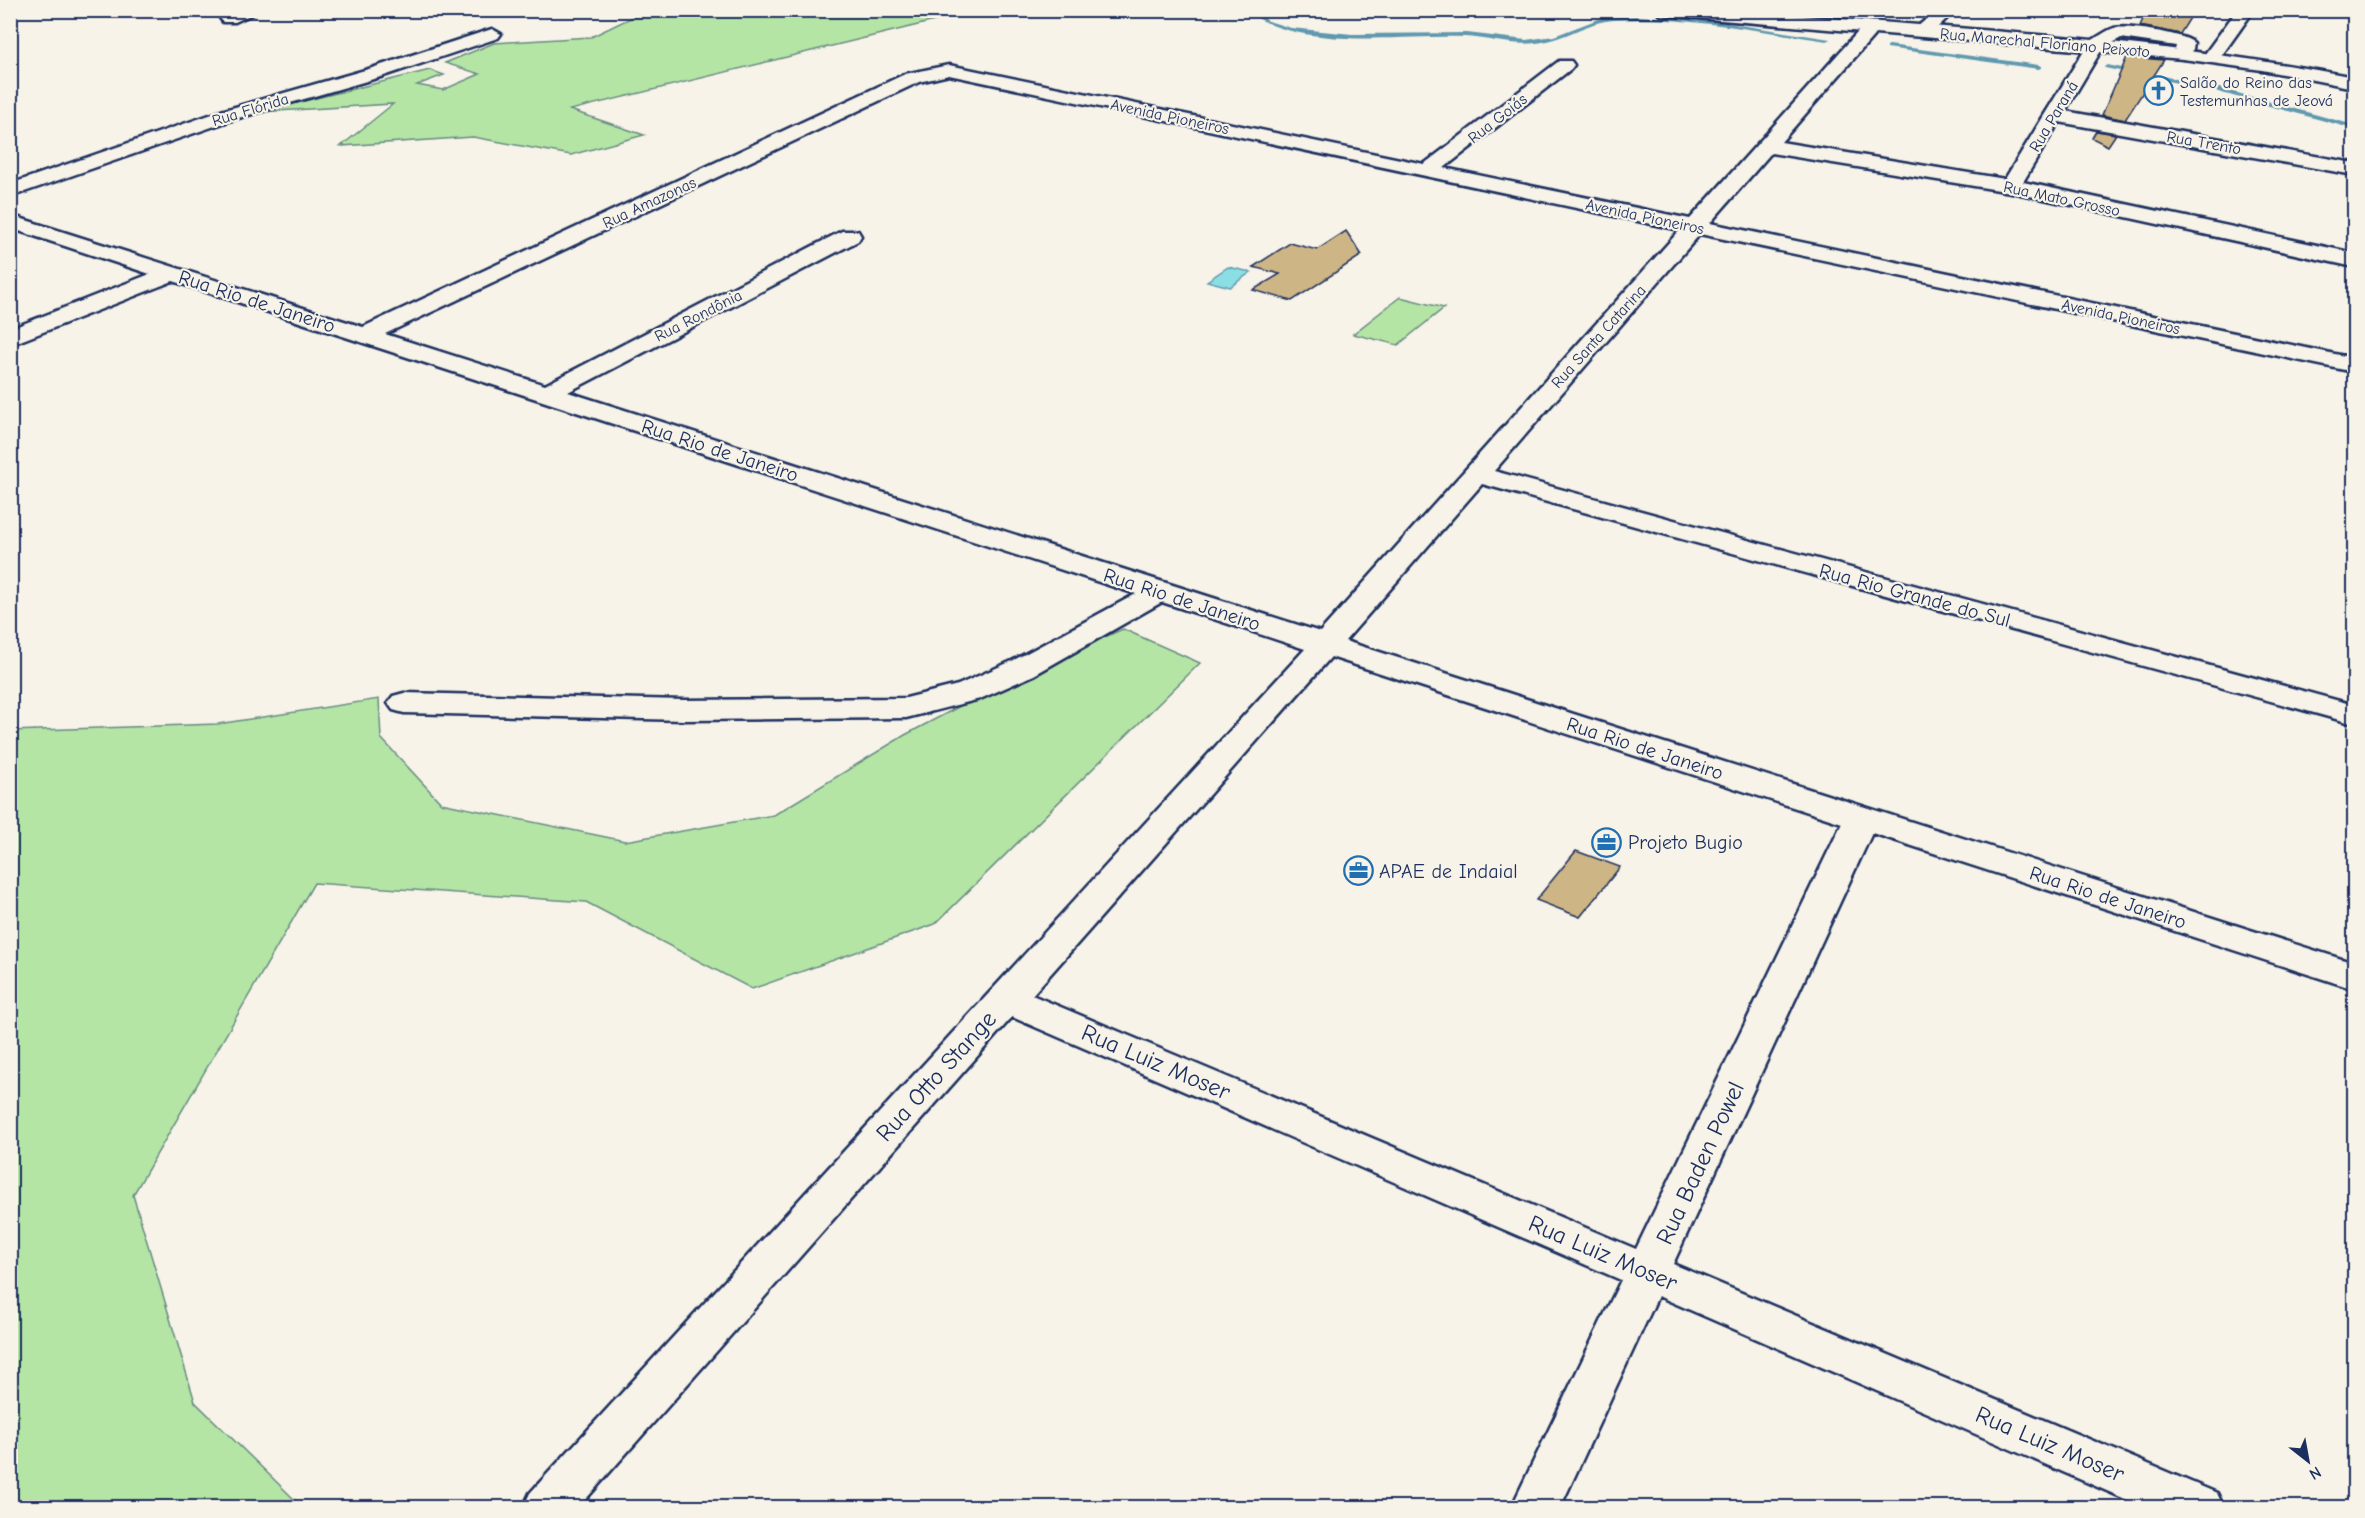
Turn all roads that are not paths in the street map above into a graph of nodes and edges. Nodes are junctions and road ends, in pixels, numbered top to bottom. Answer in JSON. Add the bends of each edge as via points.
{"nodes":[{"id":1,"x":253,"y":10,"type":"edge"},
{"id":2,"x":1661,"y":10,"type":"edge"},
{"id":3,"x":1948,"y":10,"type":"edge"},
{"id":4,"x":2246,"y":10,"type":"edge"},
{"id":5,"x":1667,"y":11,"type":"edge"},
{"id":6,"x":1747,"y":14,"type":"edge"},
{"id":7,"x":229,"y":18,"type":"dead end"},
{"id":8,"x":1871,"y":28,"type":"junction"},
{"id":9,"x":1922,"y":32,"type":"junction"},
{"id":10,"x":492,"y":34,"type":"dead end"},
{"id":11,"x":2095,"y":46,"type":"junction"},
{"id":12,"x":2211,"y":58,"type":"junction"},
{"id":13,"x":1565,"y":65,"type":"dead end"},
{"id":14,"x":936,"y":71,"type":"joint"},
{"id":15,"x":2355,"y":83,"type":"edge"},
{"id":16,"x":2053,"y":115,"type":"junction"},
{"id":17,"x":1767,"y":146,"type":"junction"},
{"id":18,"x":2355,"y":169,"type":"edge"},
{"id":19,"x":1428,"y":170,"type":"junction"},
{"id":20,"x":2010,"y":186,"type":"junction"},
{"id":21,"x":10,"y":191,"type":"edge"},
{"id":22,"x":10,"y":221,"type":"edge"},
{"id":23,"x":1695,"y":226,"type":"junction"},
{"id":24,"x":850,"y":236,"type":"dead end"},
{"id":25,"x":2355,"y":260,"type":"edge"},
{"id":26,"x":172,"y":273,"type":"junction"},
{"id":27,"x":364,"y":335,"type":"junction"},
{"id":28,"x":10,"y":338,"type":"edge"},
{"id":29,"x":2355,"y":365,"type":"edge"},
{"id":30,"x":546,"y":394,"type":"junction"},
{"id":31,"x":1476,"y":474,"type":"junction"},
{"id":32,"x":1158,"y":591,"type":"junction"},
{"id":33,"x":1325,"y":645,"type":"junction"},
{"id":34,"x":404,"y":703,"type":"dead end"},
{"id":35,"x":2355,"y":715,"type":"edge"},
{"id":36,"x":1862,"y":818,"type":"junction"},
{"id":37,"x":2355,"y":976,"type":"edge"},
{"id":38,"x":1006,"y":999,"type":"junction"},
{"id":39,"x":1648,"y":1272,"type":"junction"},
{"id":40,"x":547,"y":1508,"type":"edge"},
{"id":41,"x":1535,"y":1508,"type":"edge"},
{"id":42,"x":2200,"y":1508,"type":"edge"}],
"edges":[{"from":1,"to":7,"type":"street"},
{"from":2,"to":5,"type":"street","name":"Rua Marechal Floriano Peixoto"},
{"from":3,"to":9,"type":"street"},
{"from":4,"to":12,"type":"street"},
{"from":5,"to":6,"type":"street","name":"Rua Marechal Floriano Peixoto"},
{"from":6,"to":8,"type":"street","name":"Rua Marechal Floriano Peixoto"},
{"from":8,"to":9,"type":"street","name":"Rua Marechal Floriano Peixoto"},
{"from":8,"to":17,"type":"street","name":"Rua Santa Catarina"},
{"from":9,"to":11,"type":"street","name":"Rua Marechal Floriano Peixoto"},
{"from":10,"to":21,"type":"street","name":"Rua Flórida","via":[[228,115]]},
{"from":11,"to":12,"type":"street","name":"Rua Marechal Floriano Peixoto"},
{"from":11,"to":16,"type":"street","name":"Rua Paraná"},
{"from":12,"to":15,"type":"street","name":"Rua Marechal Floriano Peixoto"},
{"from":13,"to":19,"type":"street","name":"Rua Goiás"},
{"from":14,"to":19,"type":"street","name":"Avenida Pioneiros","via":[[962,72]]},
{"from":14,"to":27,"type":"street","name":"Rua Amazonas","via":[[901,83]]},
{"from":16,"to":18,"type":"street","name":"Rua Trento"},
{"from":16,"to":20,"type":"street","name":"Rua Paraná"},
{"from":17,"to":20,"type":"street","name":"Rua Mato Grosso"},
{"from":17,"to":23,"type":"street","name":"Rua Santa Catarina"},
{"from":19,"to":23,"type":"street","name":"Avenida Pioneiros"},
{"from":20,"to":25,"type":"street","name":"Rua Mato Grosso"},
{"from":22,"to":26,"type":"street","name":"Rua Rio de Janeiro"},
{"from":23,"to":29,"type":"street","name":"Avenida Pioneiros"},
{"from":23,"to":31,"type":"street","name":"Rua Santa Catarina"},
{"from":24,"to":30,"type":"street","name":"Rua Rondônia"},
{"from":26,"to":27,"type":"street","name":"Rua Rio de Janeiro"},
{"from":26,"to":28,"type":"street"},
{"from":27,"to":30,"type":"street","name":"Rua Rio de Janeiro"},
{"from":30,"to":32,"type":"street","name":"Rua Rio de Janeiro"},
{"from":31,"to":33,"type":"street","name":"Rua Santa Catarina"},
{"from":31,"to":35,"type":"street","name":"Rua Rio Grande do Sul"},
{"from":32,"to":33,"type":"street","name":"Rua Rio de Janeiro"},
{"from":32,"to":34,"type":"street","via":[[1023,668],[969,692],[906,708],[684,710]]},
{"from":33,"to":36,"type":"street","name":"Rua Rio de Janeiro"},
{"from":33,"to":38,"type":"street","name":"Rua Otto Stange"},
{"from":36,"to":37,"type":"street","name":"Rua Rio de Janeiro"},
{"from":36,"to":39,"type":"street","name":"Rua Baden Powel"},
{"from":38,"to":39,"type":"street","name":"Rua Luiz Moser"},
{"from":38,"to":40,"type":"street","name":"Rua Otto Stange"},
{"from":39,"to":41,"type":"street","name":"Rua Baden Powel"},
{"from":39,"to":42,"type":"street","name":"Rua Luiz Moser"}]}
